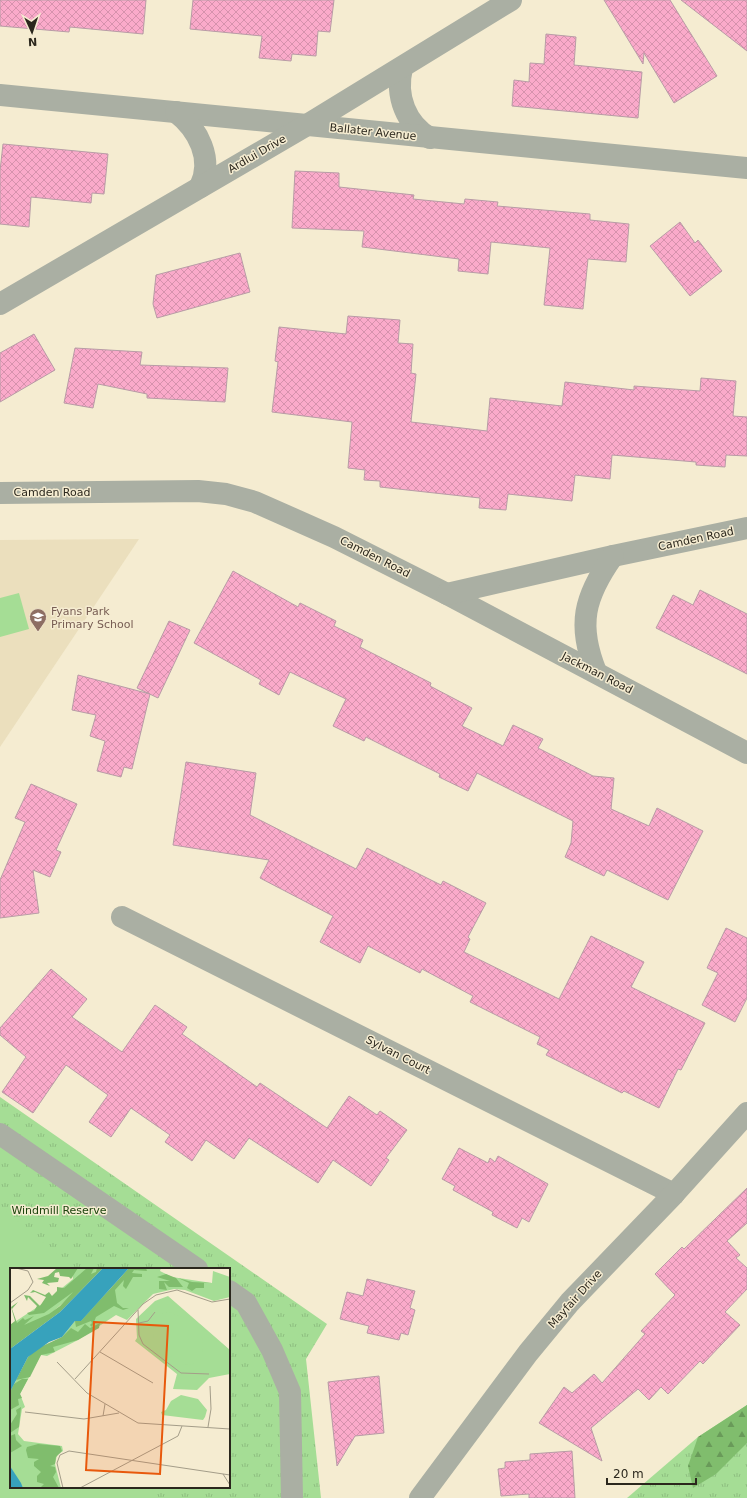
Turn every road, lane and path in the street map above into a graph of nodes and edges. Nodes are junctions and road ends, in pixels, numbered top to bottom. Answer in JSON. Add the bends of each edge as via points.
{"nodes":[{"id":1,"x":511,"y":0,"type":"edge"},
{"id":2,"x":402,"y":68,"type":"junction"},
{"id":3,"x":0,"y":95,"type":"edge"},
{"id":4,"x":176,"y":112,"type":"junction"},
{"id":5,"x":307,"y":125,"type":"junction"},
{"id":6,"x":430,"y":138,"type":"junction"},
{"id":7,"x":747,"y":168,"type":"edge"},
{"id":8,"x":200,"y":187,"type":"junction"},
{"id":9,"x":0,"y":304,"type":"edge"},
{"id":10,"x":0,"y":492,"type":"edge"},
{"id":11,"x":747,"y":528,"type":"edge"},
{"id":12,"x":613,"y":556,"type":"junction"},
{"id":13,"x":447,"y":594,"type":"junction"},
{"id":14,"x":596,"y":672,"type":"junction"},
{"id":15,"x":747,"y":753,"type":"edge"},
{"id":16,"x":122,"y":917,"type":"dead end"},
{"id":17,"x":747,"y":1113,"type":"edge"},
{"id":18,"x":0,"y":1134,"type":"edge"},
{"id":19,"x":674,"y":1194,"type":"junction"},
{"id":20,"x":196,"y":1268,"type":"edge"},
{"id":21,"x":230,"y":1292,"type":"edge"},
{"id":22,"x":292,"y":1498,"type":"edge"},
{"id":23,"x":420,"y":1498,"type":"edge"}],
"edges":[{"from":1,"to":2,"type":"street","name":"Ardlui Drive"},
{"from":2,"to":5,"type":"street","name":"Ardlui Drive"},
{"from":2,"to":6,"type":"street","via":[[400,87],[404,109],[416,127]]},
{"from":3,"to":4,"type":"street","name":"Ballater Avenue"},
{"from":4,"to":5,"type":"street","name":"Ballater Avenue"},
{"from":4,"to":8,"type":"street","via":[[189,123],[200,140],[205,164]]},
{"from":5,"to":6,"type":"street","name":"Ballater Avenue"},
{"from":5,"to":8,"type":"street","name":"Ardlui Drive"},
{"from":6,"to":7,"type":"street","name":"Ballater Avenue"},
{"from":8,"to":9,"type":"street","name":"Ardlui Drive"},
{"from":10,"to":13,"type":"street","name":"Camden Road","via":[[226,494],[286,514]]},
{"from":11,"to":12,"type":"street","name":"Camden Road"},
{"from":12,"to":13,"type":"street","name":"Camden Road"},
{"from":12,"to":14,"type":"street","via":[[593,586],[585,614],[585,637]]},
{"from":13,"to":14,"type":"street","name":"Jackman Road"},
{"from":14,"to":15,"type":"street","name":"Jackman Road"},
{"from":16,"to":19,"type":"street","name":"Sylvan Court"},
{"from":17,"to":19,"type":"street","name":"Mayfair Drive"},
{"from":18,"to":20,"type":"street"},
{"from":19,"to":23,"type":"street","name":"Mayfair Drive","via":[[570,1302]]},
{"from":21,"to":22,"type":"street","via":[[246,1303],[272,1350],[290,1392]]}]}
